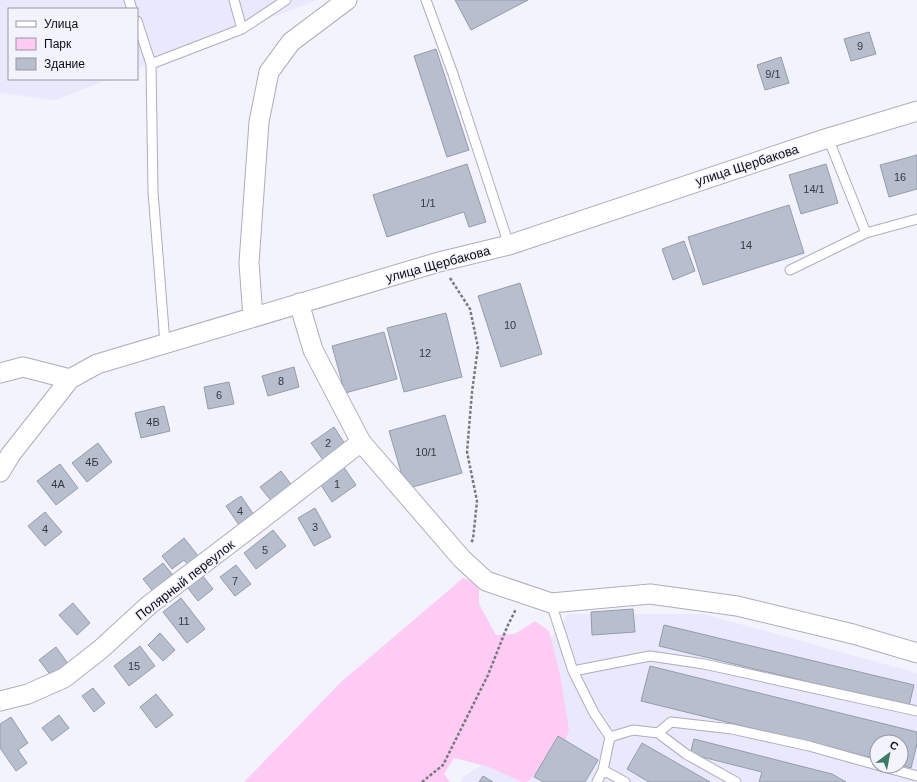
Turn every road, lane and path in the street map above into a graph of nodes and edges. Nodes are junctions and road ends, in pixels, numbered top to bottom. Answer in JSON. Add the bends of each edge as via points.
{"nodes":[{"id":1,"x":234,"y":0,"type":"edge"},
{"id":2,"x":286,"y":0,"type":"edge"},
{"id":3,"x":347,"y":0,"type":"edge"},
{"id":4,"x":426,"y":0,"type":"edge"},
{"id":5,"x":138,"y":24,"type":"edge"},
{"id":6,"x":242,"y":29,"type":"junction"},
{"id":7,"x":151,"y":64,"type":"junction"},
{"id":8,"x":917,"y":111,"type":"edge"},
{"id":9,"x":828,"y":138,"type":"junction"},
{"id":10,"x":917,"y":218,"type":"edge"},
{"id":11,"x":866,"y":234,"type":"junction"},
{"id":12,"x":509,"y":245,"type":"junction"},
{"id":13,"x":439,"y":262,"type":"junction"},
{"id":14,"x":790,"y":270,"type":"dead end"},
{"id":15,"x":299,"y":303,"type":"junction"},
{"id":16,"x":253,"y":317,"type":"junction"},
{"id":17,"x":165,"y":343,"type":"junction"},
{"id":18,"x":0,"y":373,"type":"edge"},
{"id":19,"x":70,"y":380,"type":"junction"},
{"id":20,"x":361,"y":442,"type":"junction"},
{"id":21,"x":0,"y":472,"type":"edge"},
{"id":22,"x":462,"y":559,"type":"junction"},
{"id":23,"x":524,"y":595,"type":"junction"},
{"id":24,"x":551,"y":604,"type":"junction"},
{"id":25,"x":917,"y":654,"type":"edge"},
{"id":26,"x":572,"y":671,"type":"junction"},
{"id":27,"x":0,"y":701,"type":"edge"},
{"id":28,"x":917,"y":711,"type":"edge"},
{"id":29,"x":658,"y":733,"type":"junction"},
{"id":30,"x":610,"y":737,"type":"junction"},
{"id":31,"x":869,"y":763,"type":"edge"},
{"id":32,"x":603,"y":770,"type":"junction"},
{"id":33,"x":422,"y":782,"type":"edge"},
{"id":34,"x":597,"y":782,"type":"edge"},
{"id":35,"x":625,"y":782,"type":"edge"},
{"id":36,"x":736,"y":782,"type":"edge"}],
"edges":[{"from":1,"to":6,"type":"lane"},
{"from":2,"to":6,"type":"lane"},
{"from":3,"to":16,"type":"street","via":[[291,42],[269,72],[259,122],[249,263]]},
{"from":4,"to":12,"type":"lane"},
{"from":5,"to":7,"type":"lane"},
{"from":6,"to":7,"type":"lane"},
{"from":7,"to":17,"type":"lane","via":[[153,192]]},
{"from":8,"to":9,"type":"street","name":"улица Щербакова"},
{"from":9,"to":11,"type":"lane"},
{"from":9,"to":12,"type":"street","name":"улица Щербакова"},
{"from":10,"to":11,"type":"lane"},
{"from":11,"to":14,"type":"lane"},
{"from":12,"to":13,"type":"street","name":"улица Щербакова"},
{"from":13,"to":15,"type":"street","name":"улица Щербакова"},
{"from":13,"to":22,"type":"path","via":[[470,309],[478,347],[467,452],[476,501],[473,539]]},
{"from":15,"to":16,"type":"street","name":"улица Щербакова"},
{"from":15,"to":20,"type":"street","via":[[313,350]]},
{"from":16,"to":17,"type":"street","name":"улица Щербакова"},
{"from":17,"to":19,"type":"street","name":"улица Щербакова","via":[[97,364]]},
{"from":18,"to":19,"type":"street","via":[[23,367]]},
{"from":19,"to":21,"type":"street","name":"улица Щербакова","via":[[11,454]]},
{"from":20,"to":22,"type":"street"},
{"from":20,"to":27,"type":"street","name":"Полярный переулок","via":[[149,605],[101,649],[64,678],[28,694]]},
{"from":22,"to":23,"type":"street","via":[[486,581]]},
{"from":23,"to":24,"type":"street"},
{"from":23,"to":33,"type":"path","via":[[507,627],[488,675],[442,765]]},
{"from":24,"to":25,"type":"street","via":[[650,594],[737,606],[853,634]]},
{"from":24,"to":26,"type":"lane"},
{"from":26,"to":28,"type":"lane","via":[[650,656],[704,664]]},
{"from":26,"to":30,"type":"lane","via":[[594,714]]},
{"from":29,"to":30,"type":"lane","via":[[633,730]]},
{"from":29,"to":31,"type":"lane","via":[[672,722],[732,729],[809,746]]},
{"from":29,"to":36,"type":"lane","via":[[686,754]]},
{"from":30,"to":32,"type":"lane"},
{"from":32,"to":34,"type":"lane"},
{"from":32,"to":35,"type":"lane"}]}
